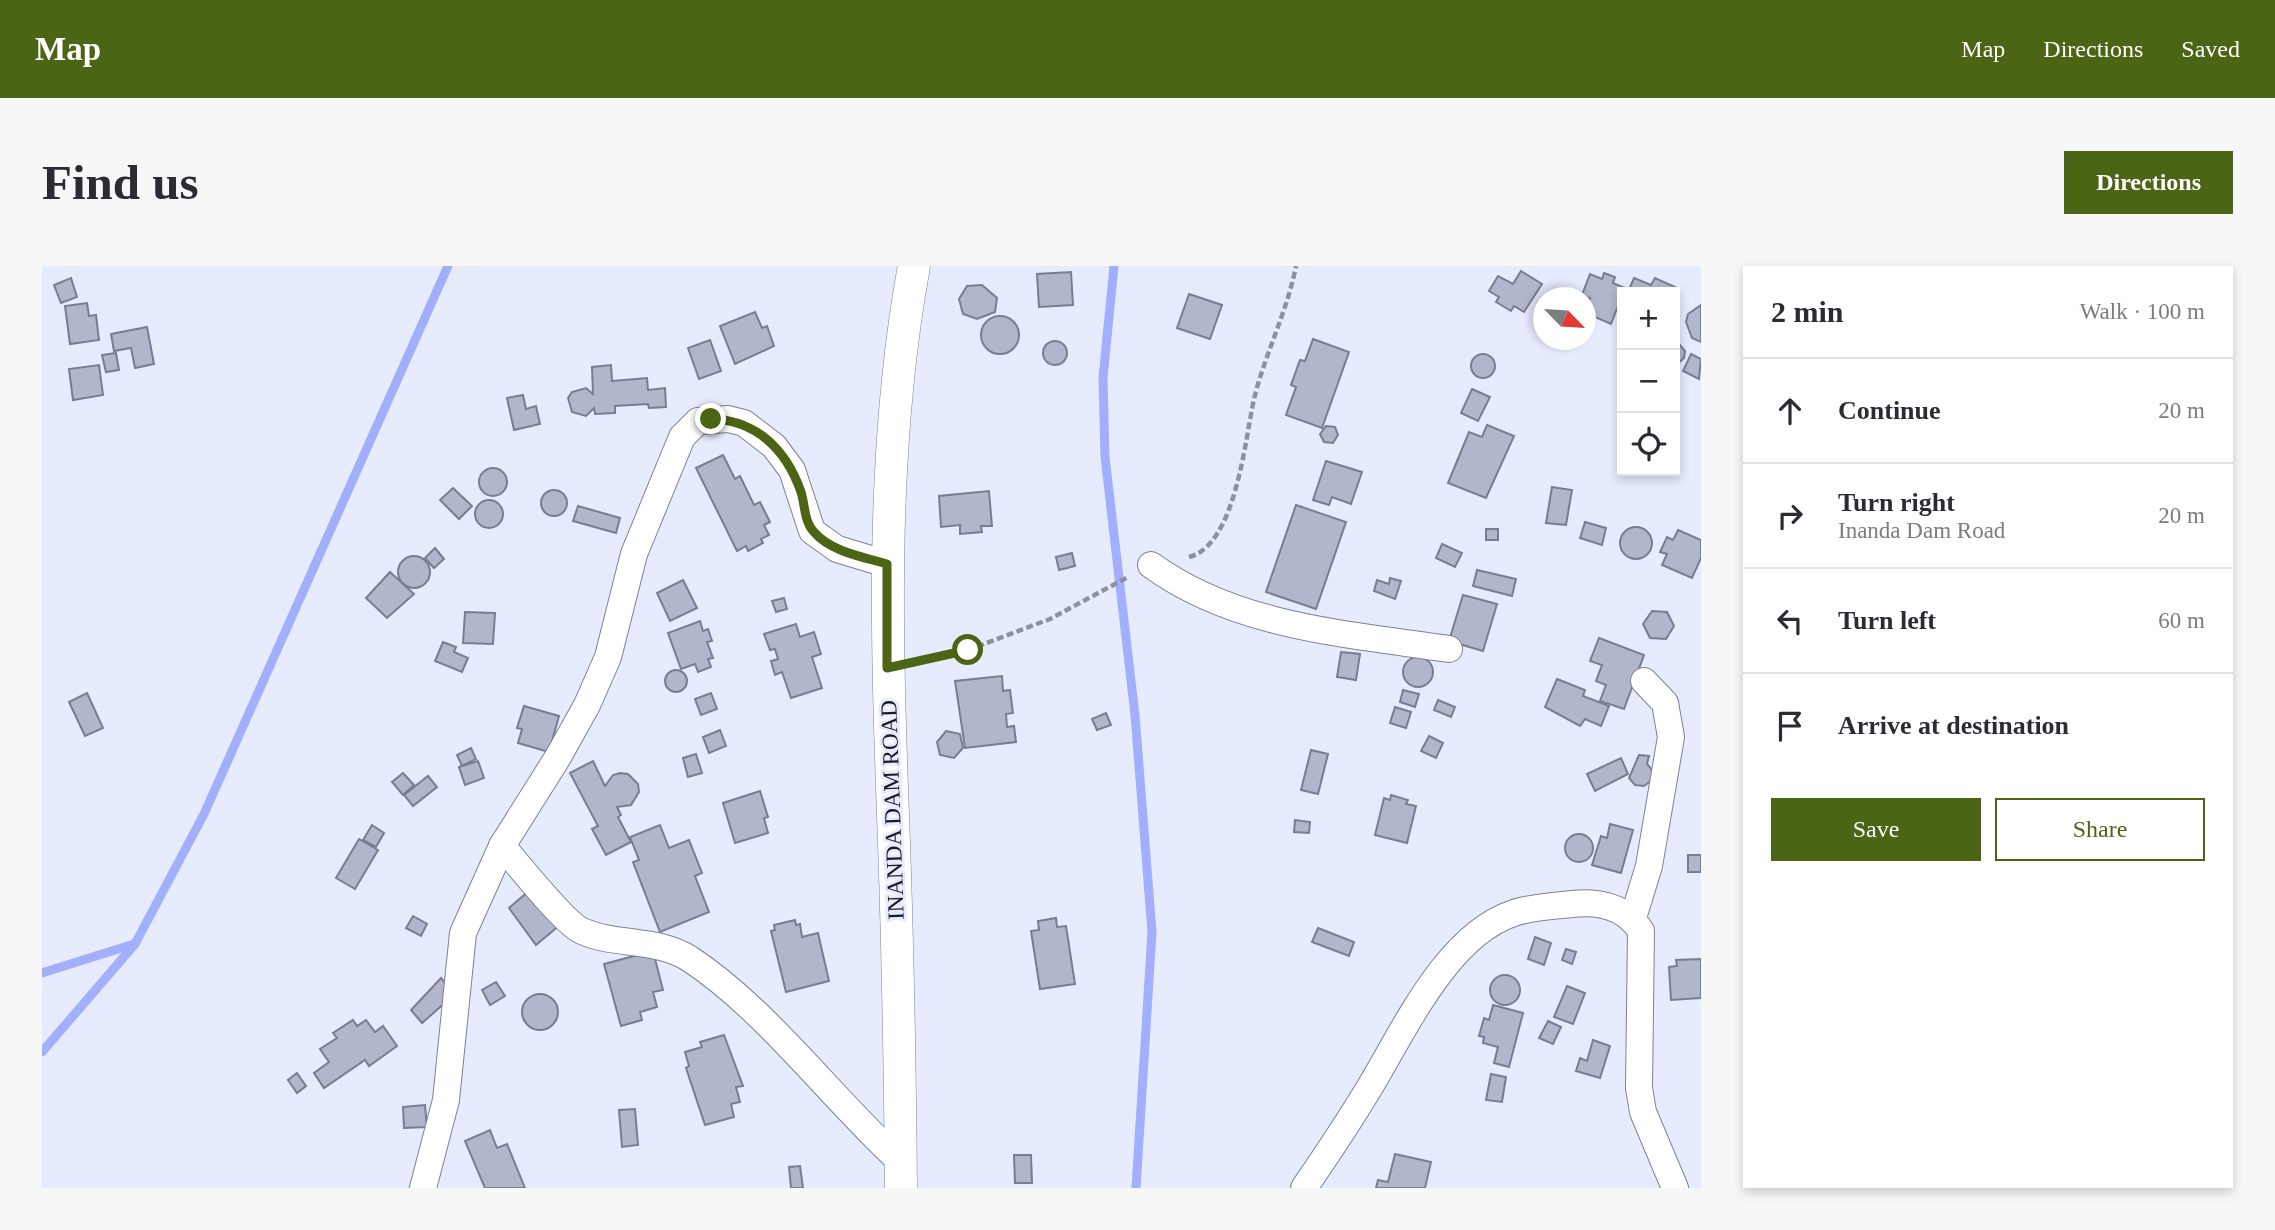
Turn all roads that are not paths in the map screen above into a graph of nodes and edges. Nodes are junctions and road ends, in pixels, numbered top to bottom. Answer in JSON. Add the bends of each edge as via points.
{"nodes":[{"id":1,"x":914,"y":266,"type":"edge"},
{"id":2,"x":887,"y":564,"type":"junction"},
{"id":3,"x":1151,"y":565,"type":"road end"},
{"id":4,"x":1449,"y":649,"type":"dead end"},
{"id":5,"x":1644,"y":681,"type":"dead end"},
{"id":6,"x":502,"y":846,"type":"junction"},
{"id":7,"x":1633,"y":918,"type":"junction"},
{"id":8,"x":901,"y":1175,"type":"edge"},
{"id":9,"x":423,"y":1188,"type":"edge"},
{"id":10,"x":1304,"y":1188,"type":"edge"},
{"id":11,"x":1675,"y":1188,"type":"edge"}],
"edges":[{"from":1,"to":2,"type":"street","name":"INANDA DAM ROAD","via":[[903,327]]},
{"from":2,"to":6,"type":"street","via":[[838,548],[813,531],[792,470],[757,431],[728,419],[698,421],[682,437],[634,554],[608,657],[587,705]]},
{"from":2,"to":8,"type":"street","name":"INANDA DAM ROAD"},
{"from":3,"to":4,"type":"street","via":[[1175,583],[1254,615]]},
{"from":5,"to":7,"type":"street","via":[[1665,704],[1671,737],[1649,866]]},
{"from":6,"to":8,"type":"street","via":[[573,925],[591,934],[662,947],[689,958],[753,1011]]},
{"from":6,"to":9,"type":"street","via":[[463,933],[446,1100]]},
{"from":7,"to":10,"type":"street","via":[[1604,905],[1557,906],[1514,913],[1465,944],[1441,971]]},
{"from":7,"to":11,"type":"street","via":[[1641,931],[1643,952],[1639,1088],[1643,1112]]}]}
